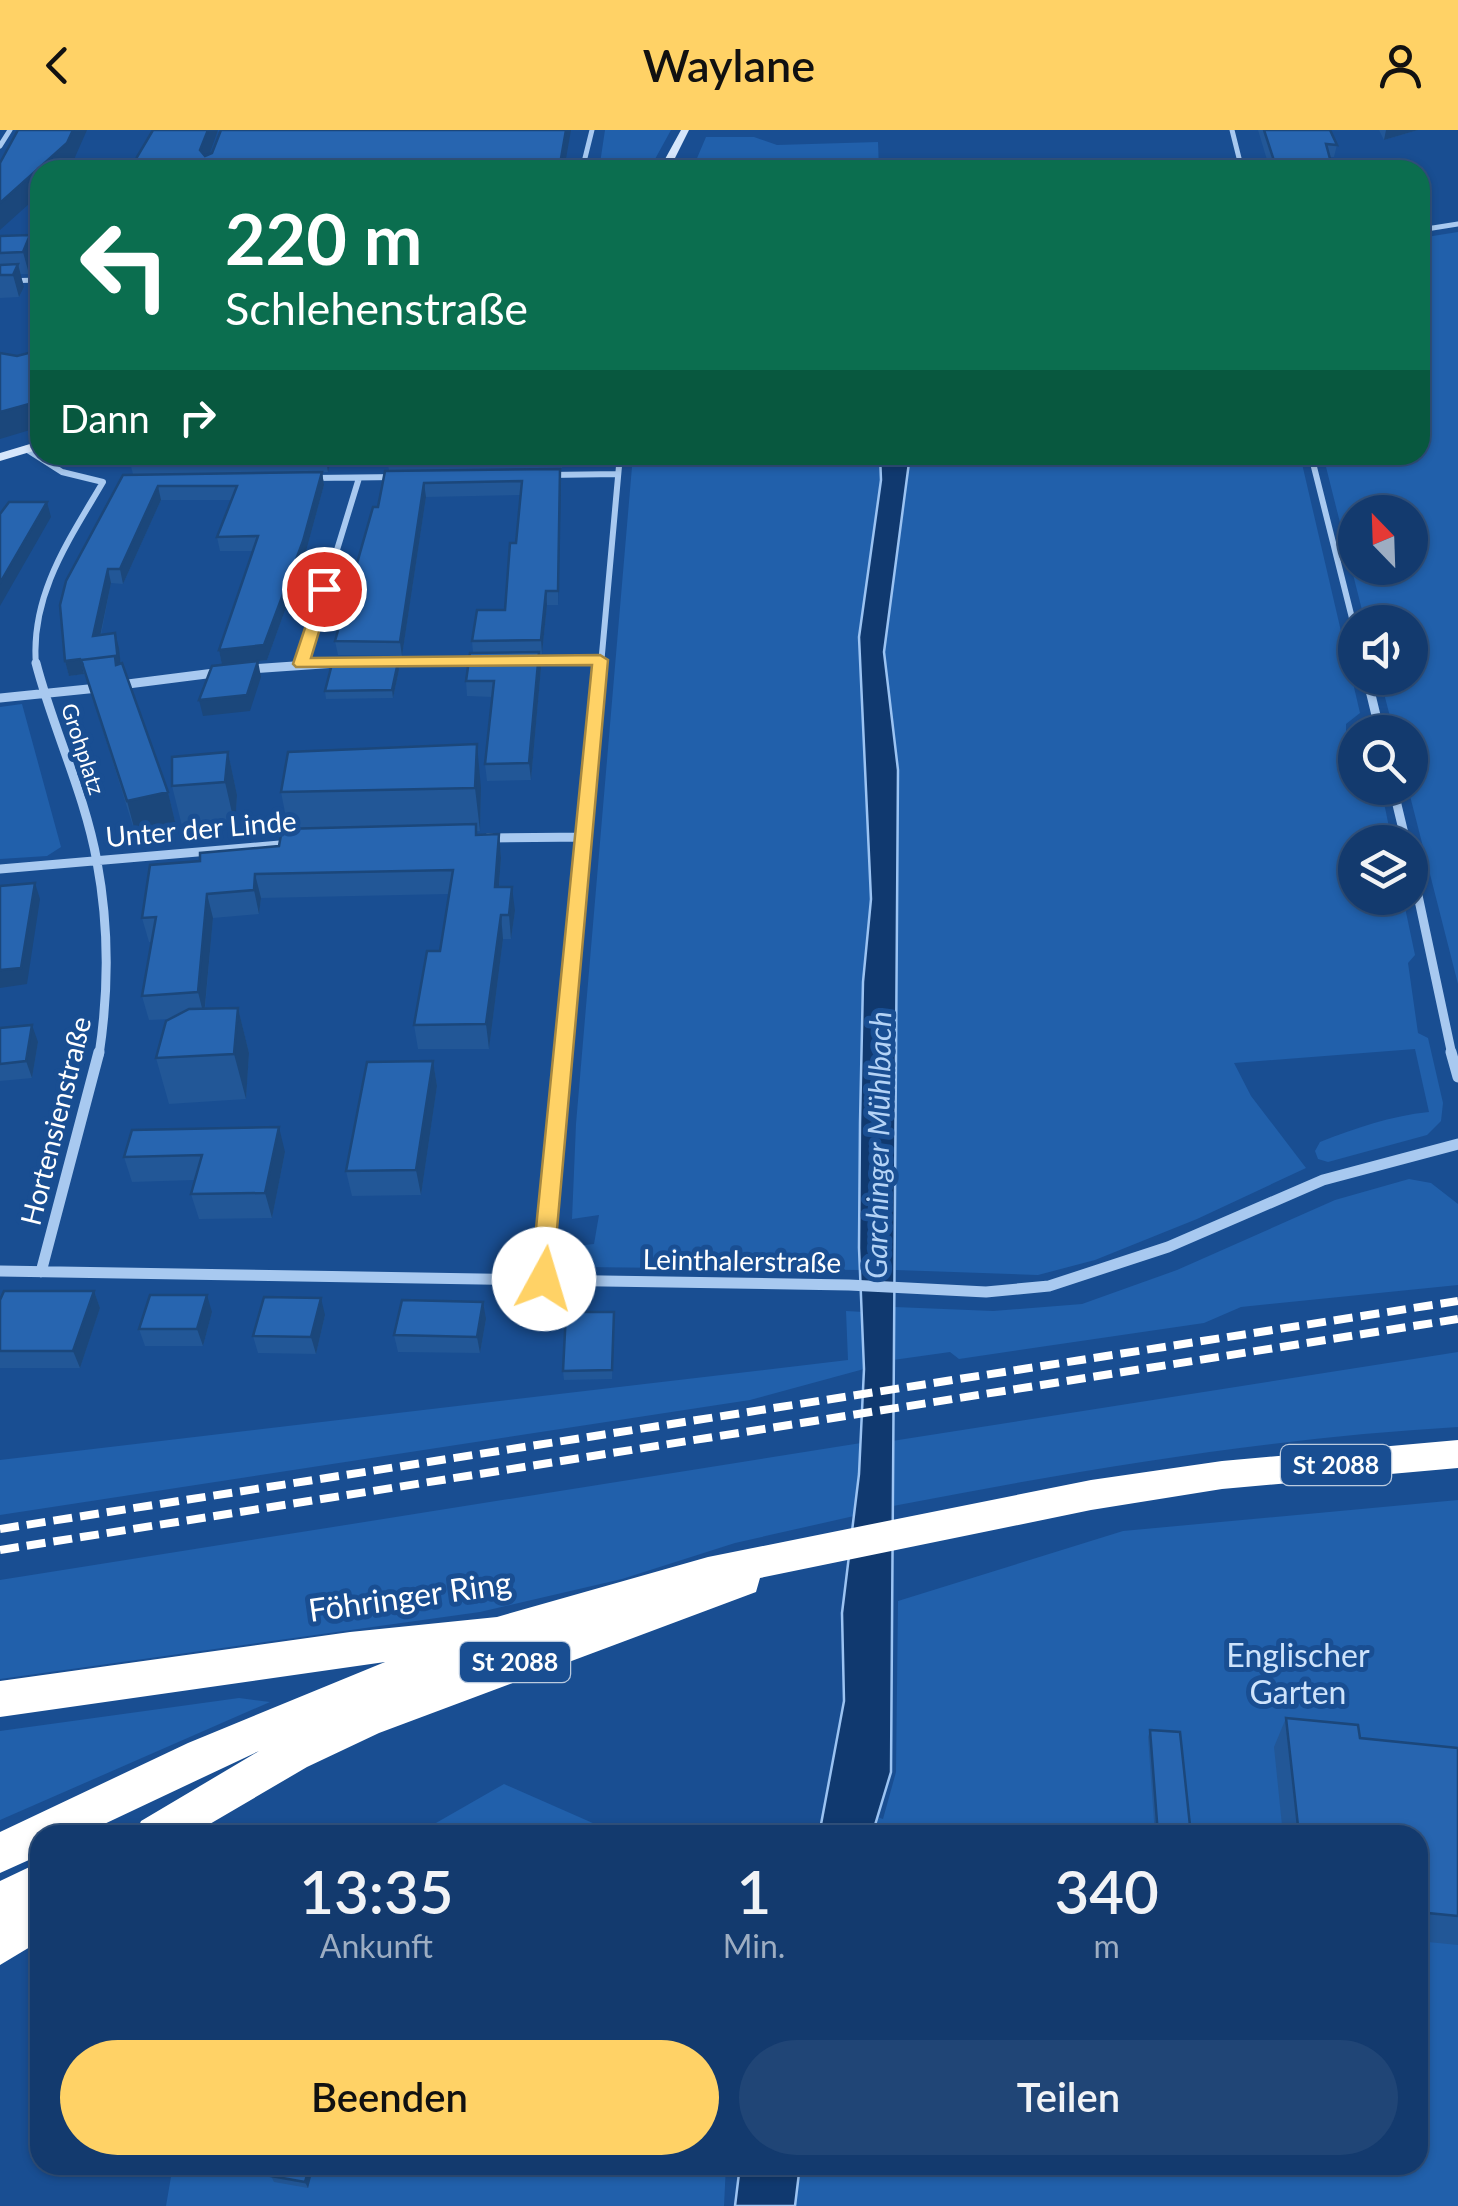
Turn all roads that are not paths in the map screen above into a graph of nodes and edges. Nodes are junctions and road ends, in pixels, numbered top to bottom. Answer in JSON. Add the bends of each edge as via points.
{"nodes":[{"id":1,"x":10,"y":130,"type":"edge"},
{"id":2,"x":592,"y":130,"type":"edge"},
{"id":3,"x":685,"y":130,"type":"edge"},
{"id":4,"x":1232,"y":130,"type":"edge"},
{"id":5,"x":0,"y":146,"type":"edge"},
{"id":6,"x":584,"y":160,"type":"edge"},
{"id":7,"x":669,"y":160,"type":"edge"},
{"id":8,"x":1240,"y":160,"type":"edge"},
{"id":9,"x":1458,"y":224,"type":"edge"},
{"id":10,"x":1430,"y":228,"type":"edge"},
{"id":11,"x":30,"y":280,"type":"edge"},
{"id":12,"x":0,"y":281,"type":"edge"},
{"id":13,"x":30,"y":448,"type":"edge"},
{"id":14,"x":0,"y":457,"type":"edge"},
{"id":15,"x":53,"y":465,"type":"edge"},
{"id":16,"x":619,"y":465,"type":"edge"},
{"id":17,"x":1314,"y":465,"type":"edge"},
{"id":18,"x":618,"y":474,"type":"junction"},
{"id":19,"x":533,"y":475,"type":"edge"},
{"id":20,"x":417,"y":477,"type":"edge"},
{"id":21,"x":300,"y":478,"type":"edge"},
{"id":22,"x":359,"y":478,"type":"junction"},
{"id":23,"x":122,"y":481,"type":"edge"},
{"id":24,"x":102,"y":482,"type":"junction"},
{"id":25,"x":1349,"y":605,"type":"edge"},
{"id":26,"x":498,"y":660,"type":"edge"},
{"id":27,"x":516,"y":660,"type":"edge"},
{"id":28,"x":600,"y":660,"type":"junction"},
{"id":29,"x":302,"y":664,"type":"junction"},
{"id":30,"x":46,"y":694,"type":"junction"},
{"id":31,"x":0,"y":698,"type":"edge"},
{"id":32,"x":587,"y":837,"type":"junction"},
{"id":33,"x":485,"y":838,"type":"edge"},
{"id":34,"x":306,"y":843,"type":"edge"},
{"id":35,"x":97,"y":860,"type":"junction"},
{"id":36,"x":0,"y":870,"type":"edge"},
{"id":37,"x":1422,"y":915,"type":"edge"},
{"id":38,"x":1458,"y":1077,"type":"edge"},
{"id":39,"x":1458,"y":1144,"type":"edge"},
{"id":40,"x":0,"y":1272,"type":"edge"},
{"id":41,"x":41,"y":1272,"type":"junction"},
{"id":42,"x":544,"y":1279,"type":"junction"},
{"id":43,"x":1454,"y":1454,"type":"edge"},
{"id":44,"x":826,"y":1550,"type":"junction"},
{"id":45,"x":497,"y":1634,"type":"junction"},
{"id":46,"x":0,"y":1698,"type":"edge"},
{"id":47,"x":212,"y":1794,"type":"junction"},
{"id":48,"x":58,"y":1825,"type":"edge"},
{"id":49,"x":150,"y":1825,"type":"edge"},
{"id":50,"x":169,"y":1825,"type":"edge"},
{"id":51,"x":30,"y":1839,"type":"edge"},
{"id":52,"x":0,"y":1853,"type":"edge"},
{"id":53,"x":30,"y":1887,"type":"edge"},
{"id":54,"x":0,"y":1903,"type":"edge"},
{"id":55,"x":30,"y":1923,"type":"edge"},
{"id":56,"x":0,"y":1944,"type":"edge"}],
"edges":[{"from":1,"to":5,"type":"street"},
{"from":2,"to":6,"type":"street"},
{"from":3,"to":7,"type":"main road"},
{"from":4,"to":8,"type":"street"},
{"from":9,"to":10,"type":"street"},
{"from":11,"to":12,"type":"street"},
{"from":13,"to":14,"type":"main road"},
{"from":15,"to":24,"type":"street","via":[[64,475]]},
{"from":16,"to":18,"type":"street"},
{"from":17,"to":25,"type":"street"},
{"from":18,"to":19,"type":"street"},
{"from":18,"to":28,"type":"street"},
{"from":20,"to":22,"type":"street"},
{"from":21,"to":22,"type":"street"},
{"from":22,"to":29,"type":"street"},
{"from":23,"to":24,"type":"street"},
{"from":24,"to":30,"type":"street","via":[[34,622],[37,676]]},
{"from":26,"to":29,"type":"street"},
{"from":27,"to":28,"type":"street"},
{"from":28,"to":32,"type":"street"},
{"from":29,"to":30,"type":"street"},
{"from":30,"to":31,"type":"street","name":"Grohplatz"},
{"from":30,"to":35,"type":"street","name":"Grohplatz"},
{"from":32,"to":33,"type":"street"},
{"from":32,"to":42,"type":"street"},
{"from":34,"to":35,"type":"street","name":"Unter der Linde"},
{"from":35,"to":36,"type":"street","name":"Unter der Linde"},
{"from":35,"to":41,"type":"street","name":"Hortensienstraße","via":[[106,1008]]},
{"from":37,"to":38,"type":"street"},
{"from":39,"to":42,"type":"street","name":"Leinthalerstraße","via":[[1323,1180],[1168,1247],[1049,1286],[986,1292]]},
{"from":40,"to":41,"type":"street","name":"Leinthalerstraße"},
{"from":41,"to":42,"type":"street","name":"Leinthalerstraße"},
{"from":43,"to":44,"type":"highway","name":"Föhringer Ring","number":"St 2088","via":[[1222,1475]]},
{"from":44,"to":45,"type":"highway","name":"Föhringer Ring","number":"St 2088","via":[[638,1590]]},
{"from":44,"to":47,"type":"highway","name":"Föhringer Ring","number":"St 2088","via":[[489,1670]]},
{"from":45,"to":46,"type":"highway","name":"Föhringer Ring","number":"St 2088"},
{"from":45,"to":48,"type":"highway","via":[[202,1756]]},
{"from":47,"to":49,"type":"highway"},
{"from":47,"to":50,"type":"highway","name":"Föhringer Ring","number":"St 2088"},
{"from":51,"to":52,"type":"highway"},
{"from":53,"to":54,"type":"highway"},
{"from":55,"to":56,"type":"highway"}]}
